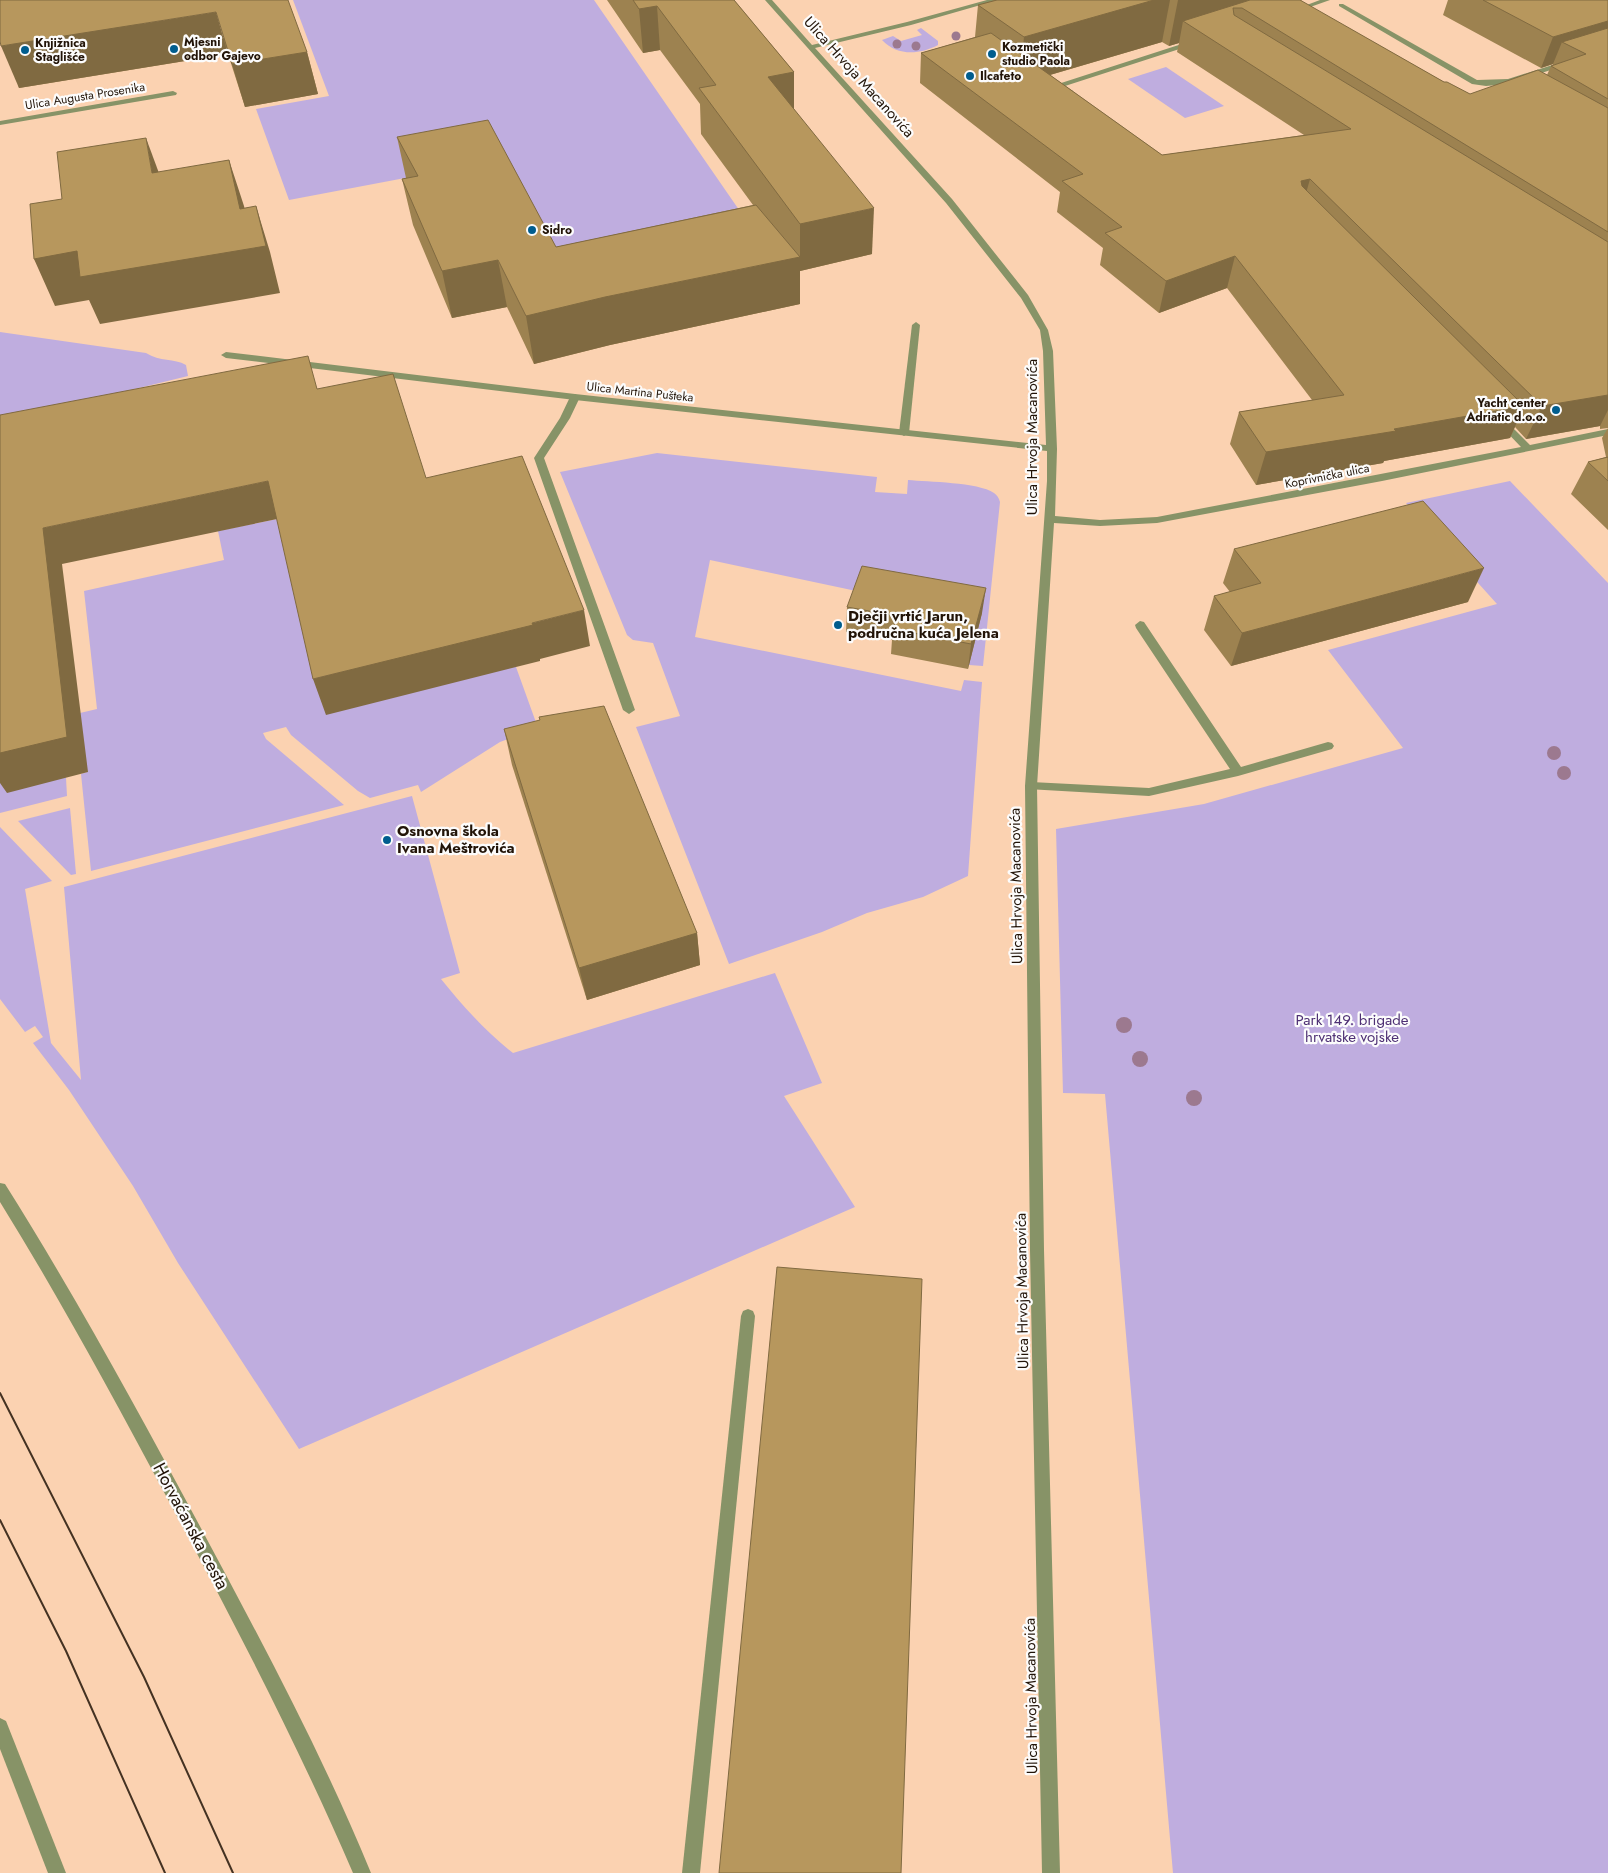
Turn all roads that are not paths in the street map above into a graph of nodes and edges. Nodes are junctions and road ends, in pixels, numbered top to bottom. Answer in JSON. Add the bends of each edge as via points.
{"nodes":[{"id":1,"x":768,"y":0,"type":"edge"},
{"id":2,"x":995,"y":0,"type":"edge"},
{"id":3,"x":1327,"y":0,"type":"edge"},
{"id":4,"x":1341,"y":5,"type":"dead end"},
{"id":5,"x":1283,"y":15,"type":"edge"},
{"id":6,"x":1201,"y":41,"type":"edge"},
{"id":7,"x":811,"y":47,"type":"junction"},
{"id":8,"x":1571,"y":62,"type":"edge"},
{"id":9,"x":1507,"y":82,"type":"junction"},
{"id":10,"x":1519,"y":90,"type":"edge"},
{"id":11,"x":173,"y":94,"type":"dead end"},
{"id":12,"x":1075,"y":96,"type":"edge"},
{"id":13,"x":0,"y":122,"type":"edge"},
{"id":14,"x":916,"y":325,"type":"dead end"},
{"id":15,"x":226,"y":355,"type":"dead end"},
{"id":16,"x":575,"y":397,"type":"junction"},
{"id":17,"x":1493,"y":412,"type":"edge"},
{"id":18,"x":1608,"y":432,"type":"edge"},
{"id":19,"x":904,"y":433,"type":"junction"},
{"id":20,"x":1528,"y":448,"type":"junction"},
{"id":21,"x":1052,"y":449,"type":"junction"},
{"id":22,"x":1049,"y":519,"type":"junction"},
{"id":23,"x":1140,"y":625,"type":"dead end"},
{"id":24,"x":629,"y":710,"type":"dead end"},
{"id":25,"x":1328,"y":746,"type":"dead end"},
{"id":26,"x":1238,"y":772,"type":"junction"},
{"id":27,"x":1031,"y":786,"type":"junction"},
{"id":28,"x":0,"y":1189,"type":"edge"},
{"id":29,"x":748,"y":1316,"type":"dead end"},
{"id":30,"x":0,"y":1727,"type":"edge"},
{"id":31,"x":57,"y":1873,"type":"edge"},
{"id":32,"x":362,"y":1873,"type":"edge"},
{"id":33,"x":691,"y":1873,"type":"edge"},
{"id":34,"x":1051,"y":1873,"type":"edge"}],
"edges":[{"from":1,"to":7,"type":"street","name":"Ulica Hrvoja Macanovića"},
{"from":2,"to":7,"type":"street"},
{"from":3,"to":5,"type":"street"},
{"from":4,"to":9,"type":"street","via":[[1475,82],[1486,85]]},
{"from":6,"to":12,"type":"street","via":[[1059,85]]},
{"from":7,"to":21,"type":"street","name":"Ulica Hrvoja Macanovića","via":[[949,201],[1025,297],[1044,330],[1048,351]]},
{"from":8,"to":9,"type":"street"},
{"from":9,"to":10,"type":"street"},
{"from":11,"to":13,"type":"street","name":"Ulica Augusta Prosenika"},
{"from":14,"to":19,"type":"street"},
{"from":15,"to":16,"type":"street","name":"Ulica Martina Pušteka"},
{"from":16,"to":19,"type":"street","name":"Ulica Martina Pušteka"},
{"from":16,"to":24,"type":"street","via":[[539,458]]},
{"from":17,"to":20,"type":"street"},
{"from":18,"to":20,"type":"street","name":"Koprivnička ulica"},
{"from":19,"to":21,"type":"street","name":"Ulica Martina Pušteka"},
{"from":20,"to":22,"type":"street","name":"Koprivnička ulica","via":[[1157,520],[1100,523]]},
{"from":21,"to":22,"type":"street","name":"Ulica Hrvoja Macanovića"},
{"from":22,"to":27,"type":"street","name":"Ulica Hrvoja Macanovića"},
{"from":23,"to":26,"type":"street"},
{"from":25,"to":26,"type":"street"},
{"from":26,"to":27,"type":"street","via":[[1149,792]]},
{"from":27,"to":34,"type":"street","name":"Ulica Hrvoja Macanovića","via":[[1037,1250]]},
{"from":28,"to":32,"type":"street","name":"Horvaćanska cesta","via":[[112,1381],[268,1668]]},
{"from":29,"to":33,"type":"street"},
{"from":30,"to":31,"type":"street"}]}
